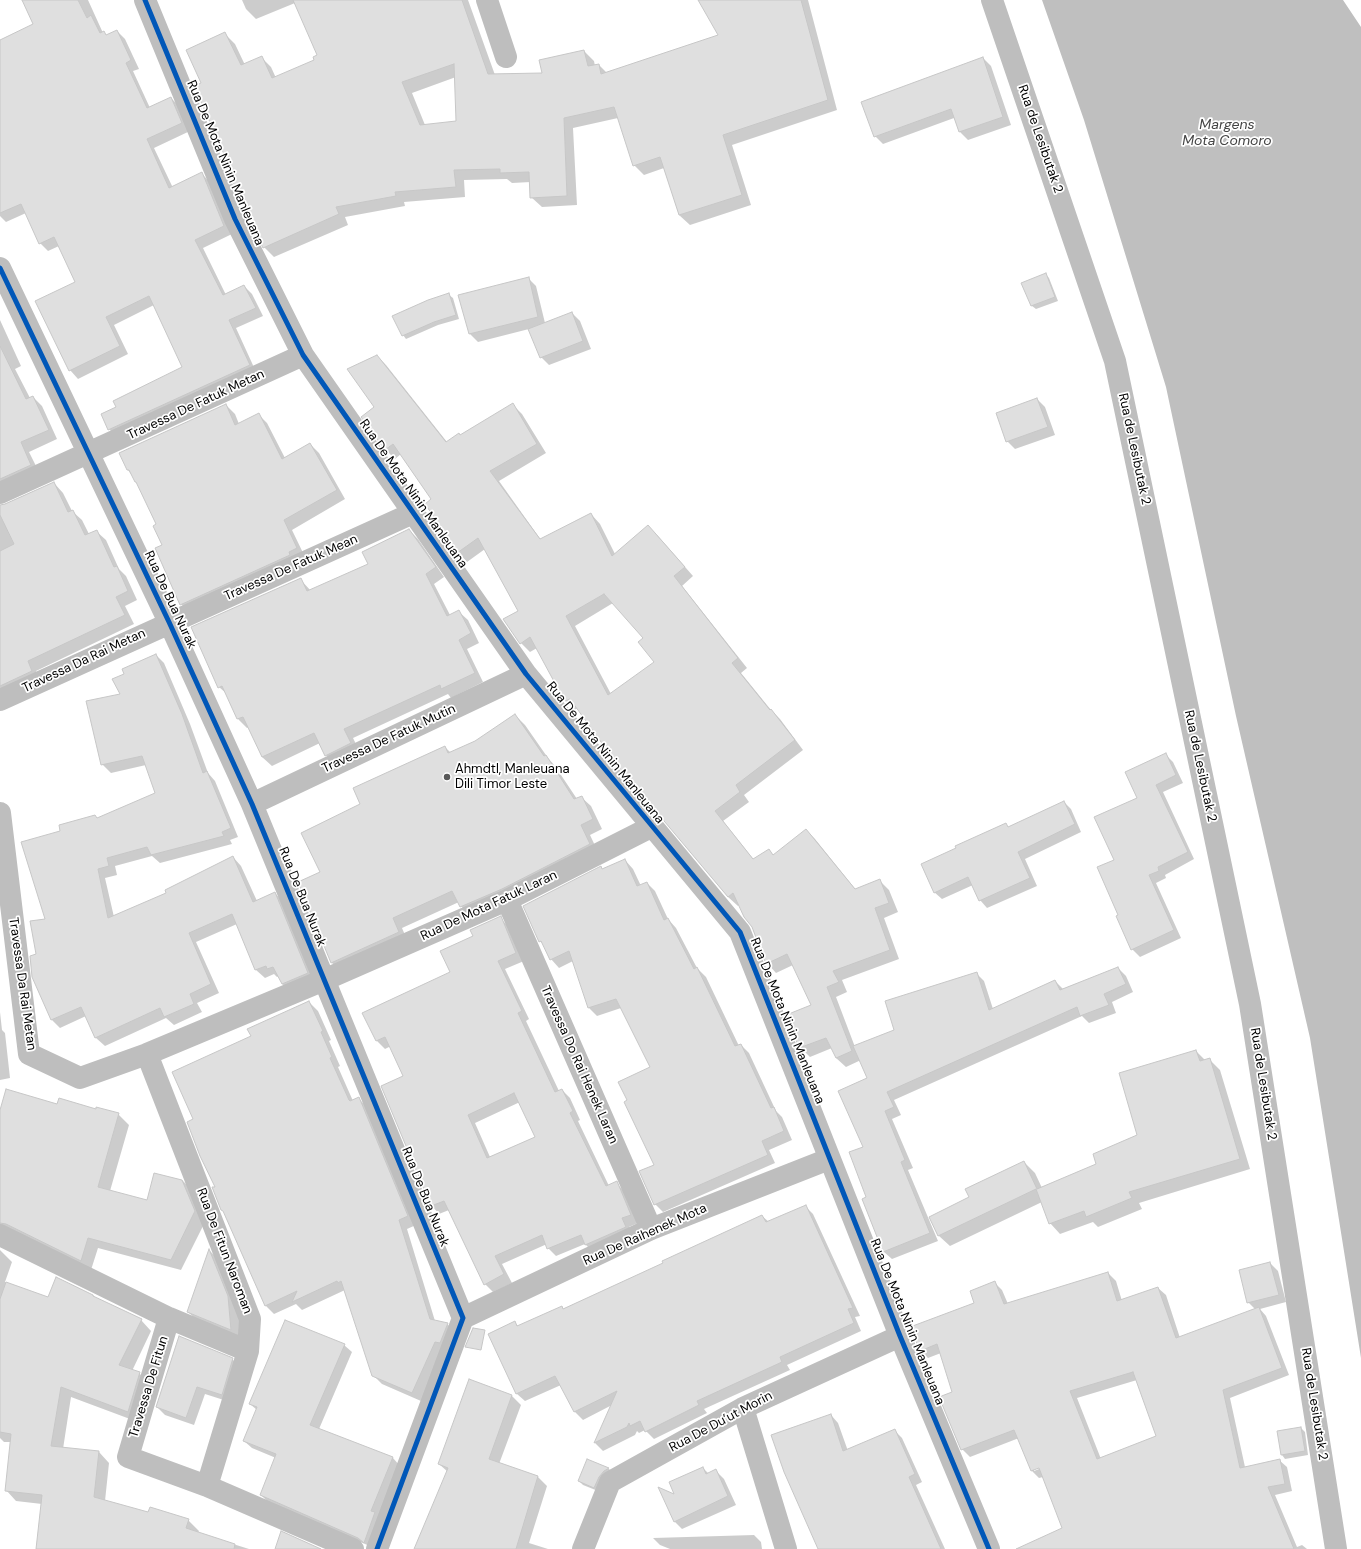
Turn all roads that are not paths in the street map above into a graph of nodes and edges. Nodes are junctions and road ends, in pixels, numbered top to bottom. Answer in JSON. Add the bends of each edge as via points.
{"nodes":[{"id":1,"x":145,"y":0,"type":"edge"},
{"id":2,"x":487,"y":0,"type":"edge"},
{"id":3,"x":992,"y":0,"type":"edge"},
{"id":4,"x":506,"y":57,"type":"dead end"},
{"id":5,"x":1,"y":274,"type":"edge"},
{"id":6,"x":303,"y":355,"type":"junction"},
{"id":7,"x":89,"y":454,"type":"junction"},
{"id":8,"x":0,"y":494,"type":"edge"},
{"id":9,"x":412,"y":513,"type":"junction"},
{"id":10,"x":169,"y":622,"type":"junction"},
{"id":11,"x":526,"y":674,"type":"junction"},
{"id":12,"x":0,"y":700,"type":"edge"},
{"id":13,"x":252,"y":804,"type":"junction"},
{"id":14,"x":0,"y":813,"type":"edge"},
{"id":15,"x":651,"y":827,"type":"junction"},
{"id":16,"x":507,"y":900,"type":"junction"},
{"id":17,"x":324,"y":980,"type":"junction"},
{"id":18,"x":147,"y":1054,"type":"junction"},
{"id":19,"x":829,"y":1159,"type":"junction"},
{"id":20,"x":651,"y":1230,"type":"junction"},
{"id":21,"x":0,"y":1235,"type":"edge"},
{"id":22,"x":169,"y":1318,"type":"junction"},
{"id":23,"x":463,"y":1318,"type":"junction"},
{"id":24,"x":900,"y":1336,"type":"junction"},
{"id":25,"x":248,"y":1351,"type":"junction"},
{"id":26,"x":742,"y":1408,"type":"junction"},
{"id":27,"x":207,"y":1486,"type":"junction"},
{"id":28,"x":353,"y":1549,"type":"edge"},
{"id":29,"x":377,"y":1549,"type":"edge"},
{"id":30,"x":582,"y":1549,"type":"edge"},
{"id":31,"x":786,"y":1549,"type":"edge"},
{"id":32,"x":990,"y":1549,"type":"edge"},
{"id":33,"x":1336,"y":1549,"type":"edge"}],
"edges":[{"from":1,"to":6,"type":"street","name":"Rua De Mota Ninin Manleuana","via":[[235,219]]},
{"from":2,"to":4,"type":"street"},
{"from":3,"to":33,"type":"street","name":"Rua de Lesibutak 2","via":[[1115,361],[1250,1004]]},
{"from":5,"to":7,"type":"street","name":"Rua De Bua Nurak"},
{"from":6,"to":7,"type":"street","name":"Travessa De Fatuk Metan"},
{"from":6,"to":9,"type":"street","name":"Rua De Mota Ninin Manleuana"},
{"from":7,"to":8,"type":"street","name":"Travessa De Fatuk Metan"},
{"from":7,"to":10,"type":"street","name":"Rua De Bua Nurak"},
{"from":9,"to":10,"type":"street","name":"Travessa De Fatuk Mean"},
{"from":9,"to":11,"type":"street","name":"Rua De Mota Ninin Manleuana"},
{"from":10,"to":12,"type":"street","name":"Travessa Da Rai Metan"},
{"from":10,"to":13,"type":"street","name":"Rua De Bua Nurak"},
{"from":11,"to":13,"type":"street","name":"Travessa De Fatuk Mutin"},
{"from":11,"to":15,"type":"street","name":"Rua De Mota Ninin Manleuana"},
{"from":13,"to":17,"type":"street","name":"Rua De Bua Nurak"},
{"from":14,"to":18,"type":"street","name":"Travessa Da Rai Metan","via":[[30,1054],[80,1078]]},
{"from":15,"to":16,"type":"street","name":"Rua De Mota Fatuk Laran"},
{"from":15,"to":19,"type":"street","name":"Rua De Mota Ninin Manleuana","via":[[740,932]]},
{"from":16,"to":17,"type":"street","name":"Rua De Mota Fatuk Laran"},
{"from":16,"to":20,"type":"street","name":"Travessa Do Rai Henek Laran"},
{"from":17,"to":18,"type":"street"},
{"from":17,"to":23,"type":"street","name":"Rua De Bua Nurak"},
{"from":18,"to":25,"type":"street","name":"Rua De Fitun Naroman","via":[[250,1319]]},
{"from":19,"to":20,"type":"street","name":"Rua De Raihenek Mota"},
{"from":19,"to":24,"type":"street","name":"Rua De Mota Ninin Manleuana"},
{"from":20,"to":23,"type":"street","name":"Rua De Raihenek Mota"},
{"from":21,"to":22,"type":"street"},
{"from":22,"to":25,"type":"street","name":"Travessa De Fitun"},
{"from":22,"to":27,"type":"street","name":"Travessa De Fitun","via":[[128,1457]]},
{"from":23,"to":29,"type":"street"},
{"from":24,"to":26,"type":"street","name":"Rua De Du’ut Morin"},
{"from":24,"to":32,"type":"street","name":"Rua De Mota Ninin Manleuana"},
{"from":25,"to":27,"type":"street","name":"Rua De Fitun Naroman"},
{"from":26,"to":30,"type":"street","name":"Rua De Du’ut Morin","via":[[610,1482]]},
{"from":26,"to":31,"type":"street"},
{"from":27,"to":28,"type":"street"}]}
